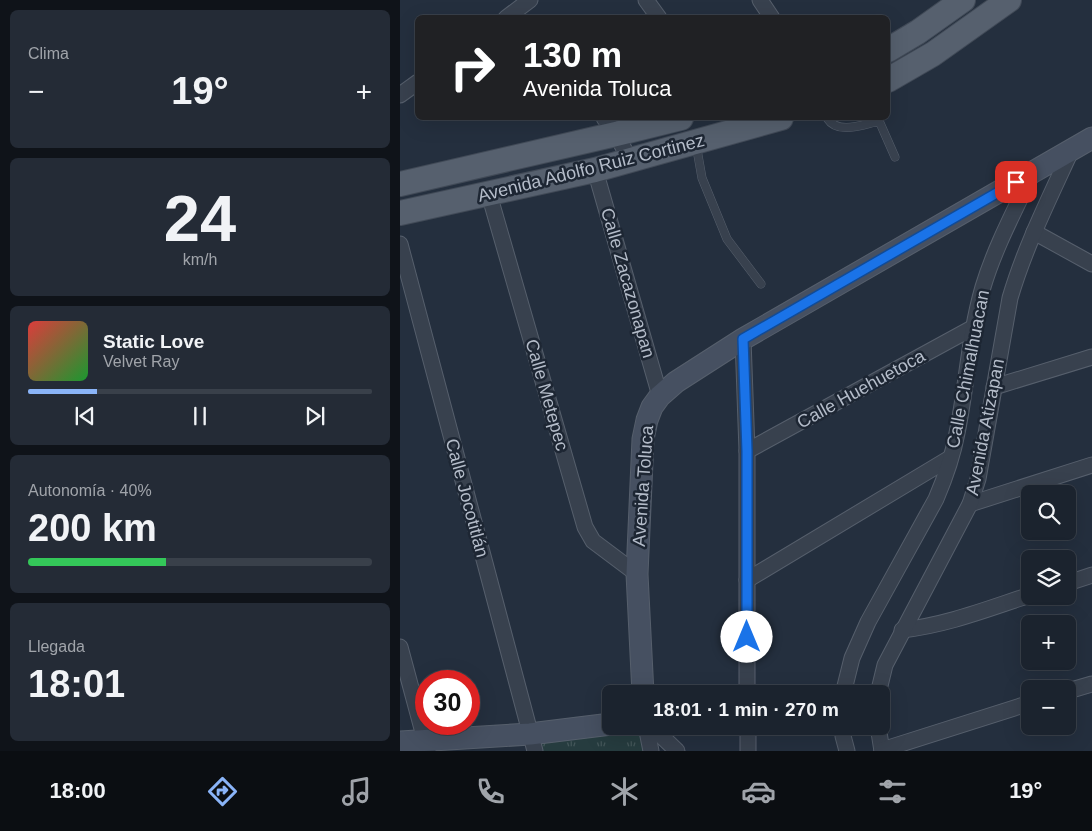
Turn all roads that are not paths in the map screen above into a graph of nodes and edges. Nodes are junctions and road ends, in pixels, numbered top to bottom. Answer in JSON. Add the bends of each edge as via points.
{"nodes":[{"id":1,"x":646,"y":0,"type":"edge"},
{"id":2,"x":760,"y":0,"type":"edge"},
{"id":3,"x":1009,"y":0,"type":"edge"},
{"id":4,"x":961,"y":2,"type":"edge"},
{"id":5,"x":527,"y":8,"type":"edge"},
{"id":6,"x":512,"y":15,"type":"edge"},
{"id":7,"x":657,"y":15,"type":"edge"},
{"id":8,"x":770,"y":15,"type":"edge"},
{"id":9,"x":974,"y":25,"type":"junction"},
{"id":10,"x":890,"y":49,"type":"edge"},
{"id":11,"x":890,"y":79,"type":"edge"},
{"id":12,"x":415,"y":84,"type":"edge"},
{"id":13,"x":400,"y":95,"type":"edge"},
{"id":14,"x":663,"y":120,"type":"edge"},
{"id":15,"x":774,"y":120,"type":"edge"},
{"id":16,"x":828,"y":120,"type":"edge"},
{"id":17,"x":882,"y":120,"type":"edge"},
{"id":18,"x":610,"y":126,"type":"edge"},
{"id":19,"x":695,"y":142,"type":"junction"},
{"id":20,"x":1086,"y":143,"type":"edge"},
{"id":21,"x":895,"y":157,"type":"dead end"},
{"id":22,"x":630,"y":160,"type":"junction"},
{"id":23,"x":595,"y":170,"type":"junction"},
{"id":24,"x":1033,"y":172,"type":"junction"},
{"id":25,"x":400,"y":184,"type":"edge"},
{"id":26,"x":489,"y":194,"type":"junction"},
{"id":27,"x":400,"y":214,"type":"edge"},
{"id":28,"x":1034,"y":232,"type":"junction"},
{"id":29,"x":400,"y":244,"type":"edge"},
{"id":30,"x":1092,"y":264,"type":"edge"},
{"id":31,"x":761,"y":284,"type":"dead end"},
{"id":32,"x":974,"y":327,"type":"junction"},
{"id":33,"x":743,"y":339,"type":"junction"},
{"id":34,"x":1092,"y":357,"type":"edge"},
{"id":35,"x":994,"y":387,"type":"junction"},
{"id":36,"x":660,"y":396,"type":"junction"},
{"id":37,"x":747,"y":451,"type":"junction"},
{"id":38,"x":950,"y":458,"type":"junction"},
{"id":39,"x":1092,"y":465,"type":"edge"},
{"id":40,"x":970,"y":504,"type":"junction"},
{"id":41,"x":637,"y":574,"type":"junction"},
{"id":42,"x":1092,"y":575,"type":"edge"},
{"id":43,"x":747,"y":580,"type":"junction"},
{"id":44,"x":1076,"y":580,"type":"edge"},
{"id":45,"x":1021,"y":598,"type":"edge"},
{"id":46,"x":902,"y":630,"type":"junction"},
{"id":47,"x":400,"y":646,"type":"edge"},
{"id":48,"x":1092,"y":684,"type":"edge"},
{"id":49,"x":643,"y":685,"type":"edge"},
{"id":50,"x":748,"y":685,"type":"edge"},
{"id":51,"x":844,"y":685,"type":"edge"},
{"id":52,"x":880,"y":685,"type":"edge"},
{"id":53,"x":1076,"y":689,"type":"edge"},
{"id":54,"x":1021,"y":706,"type":"edge"},
{"id":55,"x":602,"y":726,"type":"edge"},
{"id":56,"x":648,"y":735,"type":"edge"},
{"id":57,"x":660,"y":735,"type":"edge"},
{"id":58,"x":748,"y":735,"type":"edge"},
{"id":59,"x":843,"y":735,"type":"edge"},
{"id":60,"x":880,"y":735,"type":"edge"},
{"id":61,"x":400,"y":742,"type":"edge"},
{"id":62,"x":532,"y":743,"type":"edge"},
{"id":63,"x":427,"y":746,"type":"edge"},
{"id":64,"x":882,"y":750,"type":"edge"},
{"id":65,"x":651,"y":751,"type":"edge"},
{"id":66,"x":677,"y":751,"type":"edge"},
{"id":67,"x":748,"y":751,"type":"edge"},
{"id":68,"x":847,"y":751,"type":"edge"}],
"edges":[{"from":1,"to":7,"type":"street"},
{"from":2,"to":8,"type":"street"},
{"from":3,"to":9,"type":"main road"},
{"from":4,"to":9,"type":"main road"},
{"from":4,"to":10,"type":"main road"},
{"from":5,"to":6,"type":"street"},
{"from":9,"to":11,"type":"main road"},
{"from":12,"to":13,"type":"street"},
{"from":14,"to":18,"type":"main road","name":"Avenida Adolfo Ruiz Cortinez"},
{"from":15,"to":19,"type":"main road","name":"Avenida Adolfo Ruiz Cortinez"},
{"from":16,"to":17,"type":"lane","via":[[840,128]]},
{"from":17,"to":21,"type":"lane"},
{"from":18,"to":22,"type":"street"},
{"from":18,"to":25,"type":"main road","name":"Avenida Adolfo Ruiz Cortinez"},
{"from":19,"to":22,"type":"main road","name":"Avenida Adolfo Ruiz Cortinez"},
{"from":19,"to":31,"type":"lane","via":[[702,178],[728,239]]},
{"from":20,"to":24,"type":"street","name":"Avenida Toluca"},
{"from":20,"to":28,"type":"street","name":"Avenida Atizapan"},
{"from":22,"to":23,"type":"main road","name":"Avenida Adolfo Ruiz Cortinez"},
{"from":23,"to":26,"type":"main road","name":"Avenida Adolfo Ruiz Cortinez"},
{"from":23,"to":36,"type":"street","name":"Calle Zacazonapan"},
{"from":24,"to":32,"type":"street","name":"Calle Chimalhuacan","via":[[994,255]]},
{"from":24,"to":33,"type":"street","name":"Avenida Toluca"},
{"from":26,"to":27,"type":"main road","name":"Avenida Adolfo Ruiz Cortinez"},
{"from":26,"to":41,"type":"street","name":"Calle Metepec","via":[[585,527],[593,541]]},
{"from":28,"to":30,"type":"street"},
{"from":28,"to":35,"type":"street","name":"Avenida Atizapan","via":[[1010,298]]},
{"from":29,"to":62,"type":"street","name":"Calle Jocotitlán"},
{"from":32,"to":37,"type":"street","name":"Calle Huehuetoca"},
{"from":32,"to":38,"type":"street","name":"Calle Chimalhuacan","via":[[957,435]]},
{"from":33,"to":36,"type":"street","name":"Avenida Toluca"},
{"from":33,"to":37,"type":"street"},
{"from":34,"to":35,"type":"street"},
{"from":35,"to":40,"type":"street","name":"Avenida Atizapan","via":[[978,479]]},
{"from":36,"to":41,"type":"street","name":"Avenida Toluca","via":[[652,407],[643,439]]},
{"from":37,"to":43,"type":"street"},
{"from":38,"to":43,"type":"street","name":"Calle Chimalhuacan"},
{"from":38,"to":51,"type":"street","via":[[936,499],[868,622]]},
{"from":39,"to":40,"type":"street"},
{"from":40,"to":46,"type":"street","name":"Avenida Atizapan"},
{"from":41,"to":49,"type":"street","name":"Avenida Toluca"},
{"from":42,"to":44,"type":"street"},
{"from":43,"to":50,"type":"street"},
{"from":45,"to":46,"type":"street","via":[[950,622]]},
{"from":46,"to":52,"type":"street","name":"Avenida Atizapan","via":[[885,665]]},
{"from":47,"to":63,"type":"street"},
{"from":48,"to":53,"type":"street"},
{"from":54,"to":64,"type":"street"},
{"from":55,"to":62,"type":"street"},
{"from":56,"to":65,"type":"street"},
{"from":57,"to":66,"type":"street"},
{"from":58,"to":67,"type":"street"},
{"from":59,"to":68,"type":"street"},
{"from":60,"to":64,"type":"street"},
{"from":61,"to":63,"type":"street"},
{"from":62,"to":63,"type":"street"}]}
